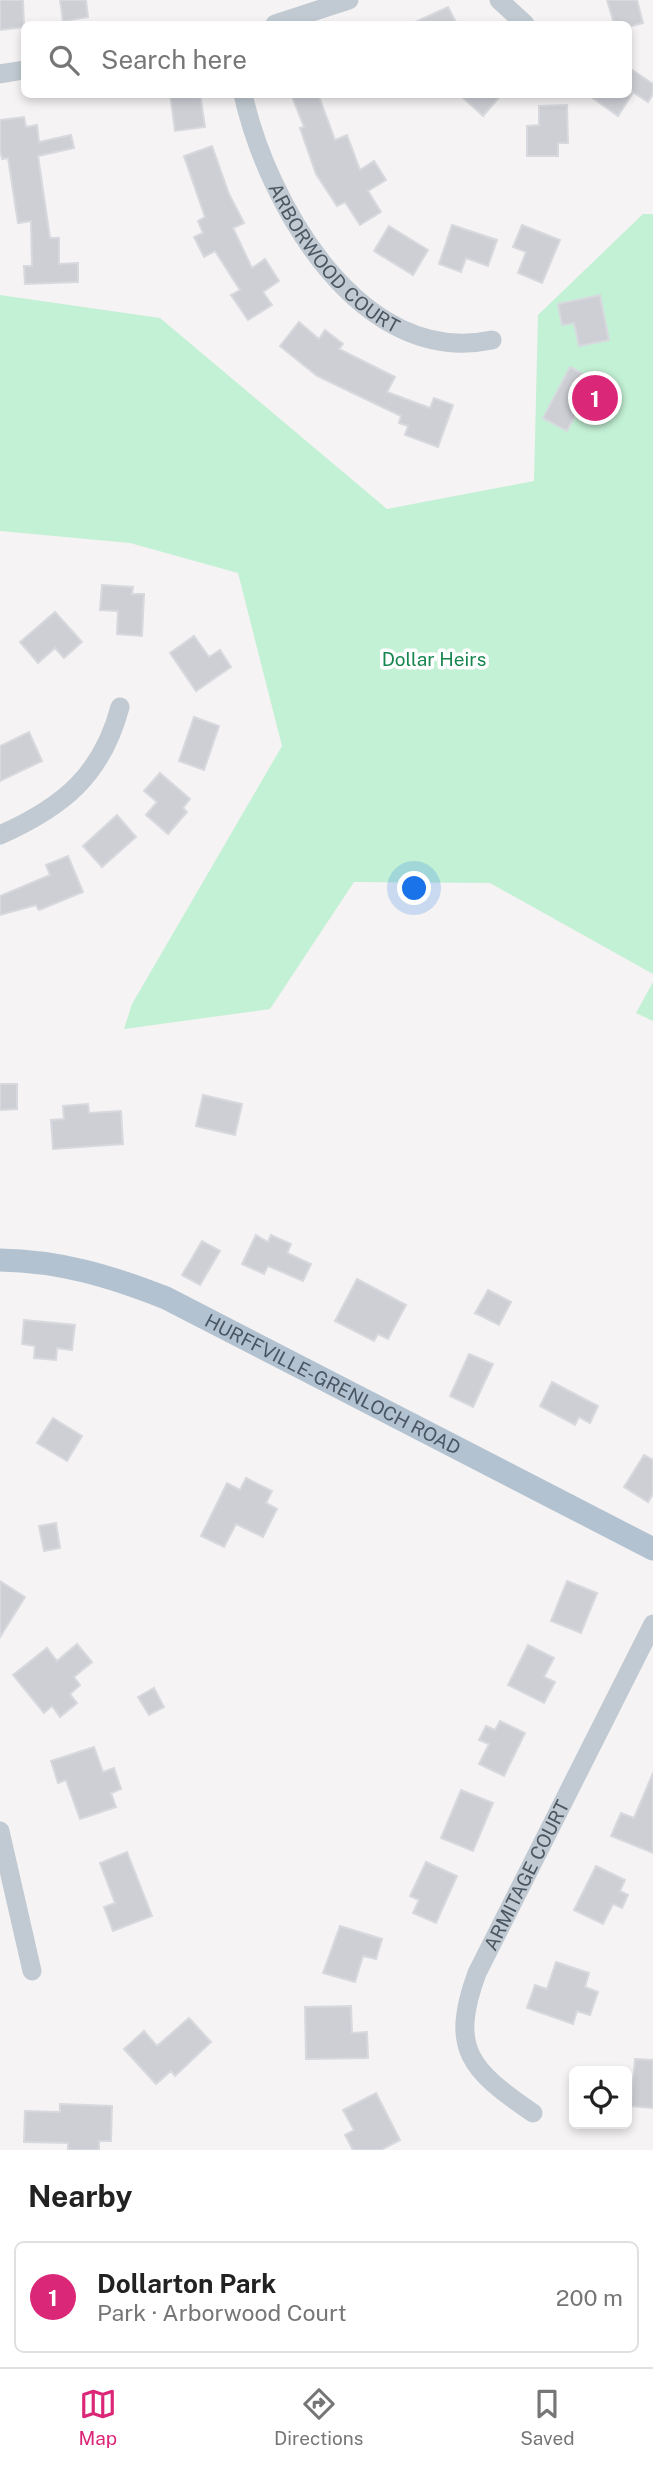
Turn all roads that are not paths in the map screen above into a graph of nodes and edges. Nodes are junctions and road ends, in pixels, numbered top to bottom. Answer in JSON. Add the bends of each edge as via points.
{"nodes":[{"id":1,"x":349,"y":0,"type":"edge"},
{"id":2,"x":499,"y":0,"type":"edge"},
{"id":3,"x":284,"y":21,"type":"edge"},
{"id":4,"x":522,"y":21,"type":"edge"},
{"id":5,"x":21,"y":70,"type":"edge"},
{"id":6,"x":0,"y":74,"type":"edge"},
{"id":7,"x":244,"y":98,"type":"edge"},
{"id":8,"x":492,"y":340,"type":"dead end"},
{"id":9,"x":120,"y":708,"type":"dead end"},
{"id":10,"x":0,"y":835,"type":"edge"},
{"id":11,"x":0,"y":1260,"type":"edge"},
{"id":12,"x":653,"y":1549,"type":"edge"},
{"id":13,"x":653,"y":1624,"type":"edge"},
{"id":14,"x":0,"y":1831,"type":"edge"},
{"id":15,"x":32,"y":1970,"type":"dead end"},
{"id":16,"x":533,"y":2113,"type":"dead end"}],
"edges":[{"from":1,"to":3,"type":"street"},
{"from":2,"to":4,"type":"street"},
{"from":5,"to":6,"type":"street"},
{"from":7,"to":8,"type":"street","name":"ARBORWOOD COURT","via":[[255,143],[276,192],[309,245],[336,277],[386,319],[417,336],[457,344]]},
{"from":9,"to":10,"type":"street","via":[[105,752],[84,780],[56,804]]},
{"from":11,"to":12,"type":"main road","name":"HURFFVILLE-GRENLOCH ROAD","via":[[70,1266],[166,1298]]},
{"from":13,"to":16,"type":"street","name":"ARMITAGE COURT","via":[[466,2002],[462,2022],[474,2061],[498,2090]]},
{"from":14,"to":15,"type":"street"}]}
